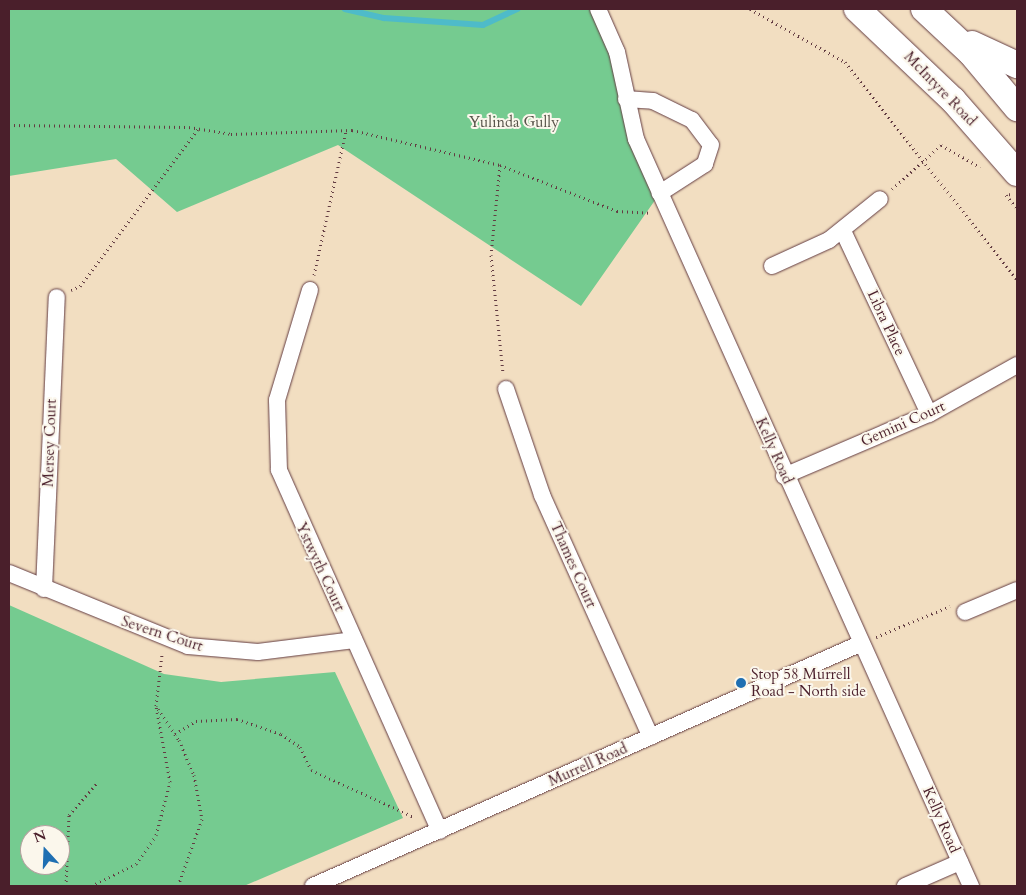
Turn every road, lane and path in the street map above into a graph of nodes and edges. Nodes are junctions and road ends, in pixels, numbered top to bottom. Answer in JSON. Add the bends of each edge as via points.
{"nodes":[{"id":1,"x":598,"y":9,"type":"edge"},
{"id":2,"x":750,"y":9,"type":"edge"},
{"id":3,"x":857,"y":9,"type":"edge"},
{"id":4,"x":924,"y":9,"type":"edge"},
{"id":5,"x":954,"y":35,"type":"junction"},
{"id":6,"x":1017,"y":65,"type":"edge"},
{"id":7,"x":626,"y":99,"type":"junction"},
{"id":8,"x":1017,"y":108,"type":"edge"},
{"id":9,"x":966,"y":115,"type":"junction"},
{"id":10,"x":9,"y":125,"type":"edge"},
{"id":11,"x":198,"y":129,"type":"junction"},
{"id":12,"x":346,"y":131,"type":"junction"},
{"id":13,"x":1017,"y":145,"type":"edge"},
{"id":14,"x":500,"y":165,"type":"junction"},
{"id":15,"x":923,"y":165,"type":"junction"},
{"id":16,"x":986,"y":174,"type":"dead end"},
{"id":17,"x":1008,"y":185,"type":"edge"},
{"id":18,"x":660,"y":193,"type":"junction"},
{"id":19,"x":1017,"y":193,"type":"edge"},
{"id":20,"x":880,"y":200,"type":"joint"},
{"id":21,"x":1017,"y":208,"type":"edge"},
{"id":22,"x":668,"y":211,"type":"junction"},
{"id":23,"x":843,"y":231,"type":"junction"},
{"id":24,"x":772,"y":266,"type":"dead end"},
{"id":25,"x":1017,"y":280,"type":"edge"},
{"id":26,"x":310,"y":290,"type":"joint"},
{"id":27,"x":57,"y":297,"type":"joint"},
{"id":28,"x":1017,"y":365,"type":"edge"},
{"id":29,"x":506,"y":389,"type":"joint"},
{"id":30,"x":929,"y":414,"type":"junction"},
{"id":31,"x":784,"y":476,"type":"junction"},
{"id":32,"x":9,"y":573,"type":"edge"},
{"id":33,"x":44,"y":589,"type":"junction"},
{"id":34,"x":1017,"y":590,"type":"edge"},
{"id":35,"x":966,"y":612,"type":"joint"},
{"id":36,"x":164,"y":638,"type":"junction"},
{"id":37,"x":354,"y":640,"type":"junction"},
{"id":38,"x":862,"y":643,"type":"junction"},
{"id":39,"x":156,"y":706,"type":"junction"},
{"id":40,"x":174,"y":734,"type":"junction"},
{"id":41,"x":651,"y":737,"type":"junction"},
{"id":42,"x":97,"y":783,"type":"dead end"},
{"id":43,"x":440,"y":831,"type":"junction"},
{"id":44,"x":960,"y":862,"type":"junction"},
{"id":45,"x":66,"y":886,"type":"edge"},
{"id":46,"x":90,"y":886,"type":"edge"},
{"id":47,"x":178,"y":886,"type":"edge"},
{"id":48,"x":313,"y":886,"type":"edge"},
{"id":49,"x":905,"y":886,"type":"edge"},
{"id":50,"x":970,"y":886,"type":"edge"}],
"edges":[{"from":1,"to":7,"type":"street","name":"Kelly Road","via":[[617,52]]},
{"from":2,"to":15,"type":"path","via":[[845,62]]},
{"from":3,"to":9,"type":"main road","name":"McIntyre Road"},
{"from":4,"to":5,"type":"main road"},
{"from":5,"to":6,"type":"main road"},
{"from":5,"to":8,"type":"main road"},
{"from":7,"to":18,"type":"street","name":"Kelly Road","via":[[629,124]]},
{"from":7,"to":18,"type":"street","via":[[653,101],[692,120],[711,145],[705,164]]},
{"from":9,"to":13,"type":"main road"},
{"from":9,"to":17,"type":"main road","name":"McIntyre Road"},
{"from":10,"to":11,"type":"path"},
{"from":11,"to":12,"type":"path","via":[[231,134],[314,128]]},
{"from":11,"to":27,"type":"path","via":[[80,286]]},
{"from":12,"to":14,"type":"path"},
{"from":12,"to":26,"type":"path"},
{"from":14,"to":22,"type":"path","via":[[632,216]]},
{"from":14,"to":29,"type":"path","via":[[491,255]]},
{"from":15,"to":16,"type":"path","via":[[941,145]]},
{"from":15,"to":20,"type":"path"},
{"from":15,"to":25,"type":"path"},
{"from":17,"to":19,"type":"path"},
{"from":17,"to":21,"type":"path"},
{"from":18,"to":22,"type":"street","name":"Kelly Road"},
{"from":20,"to":23,"type":"street"},
{"from":22,"to":31,"type":"street","name":"Kelly Road"},
{"from":23,"to":24,"type":"street"},
{"from":23,"to":30,"type":"street","name":"Libra Place"},
{"from":26,"to":37,"type":"street","name":"Ystwyth Court","via":[[280,385],[278,460],[289,499]]},
{"from":27,"to":33,"type":"street","name":"Mersey Court"},
{"from":28,"to":30,"type":"street","name":"Gemini Court"},
{"from":29,"to":41,"type":"street","name":"Thames Court","via":[[545,501]]},
{"from":30,"to":31,"type":"street","name":"Gemini Court"},
{"from":31,"to":38,"type":"street","name":"Kelly Road"},
{"from":32,"to":33,"type":"street","name":"Severn Court"},
{"from":33,"to":36,"type":"street","name":"Severn Court"},
{"from":34,"to":35,"type":"street"},
{"from":35,"to":38,"type":"path","via":[[946,605]]},
{"from":36,"to":37,"type":"street","name":"Severn Court","via":[[238,653]]},
{"from":36,"to":39,"type":"path"},
{"from":37,"to":43,"type":"street","name":"Ystwyth Court"},
{"from":38,"to":41,"type":"street","name":"Murrell Road"},
{"from":38,"to":44,"type":"street","name":"Kelly Road"},
{"from":39,"to":40,"type":"path"},
{"from":39,"to":46,"type":"path","via":[[170,782],[156,835],[136,864]]},
{"from":40,"to":43,"type":"path","via":[[196,721],[237,719],[281,734],[300,747],[311,770]]},
{"from":40,"to":47,"type":"path","via":[[194,776],[202,819]]},
{"from":41,"to":43,"type":"street","name":"Murrell Road"},
{"from":42,"to":45,"type":"path","via":[[69,815]]},
{"from":43,"to":48,"type":"street","name":"Murrell Road"},
{"from":44,"to":49,"type":"street"},
{"from":44,"to":50,"type":"street","name":"Kelly Road"}]}
